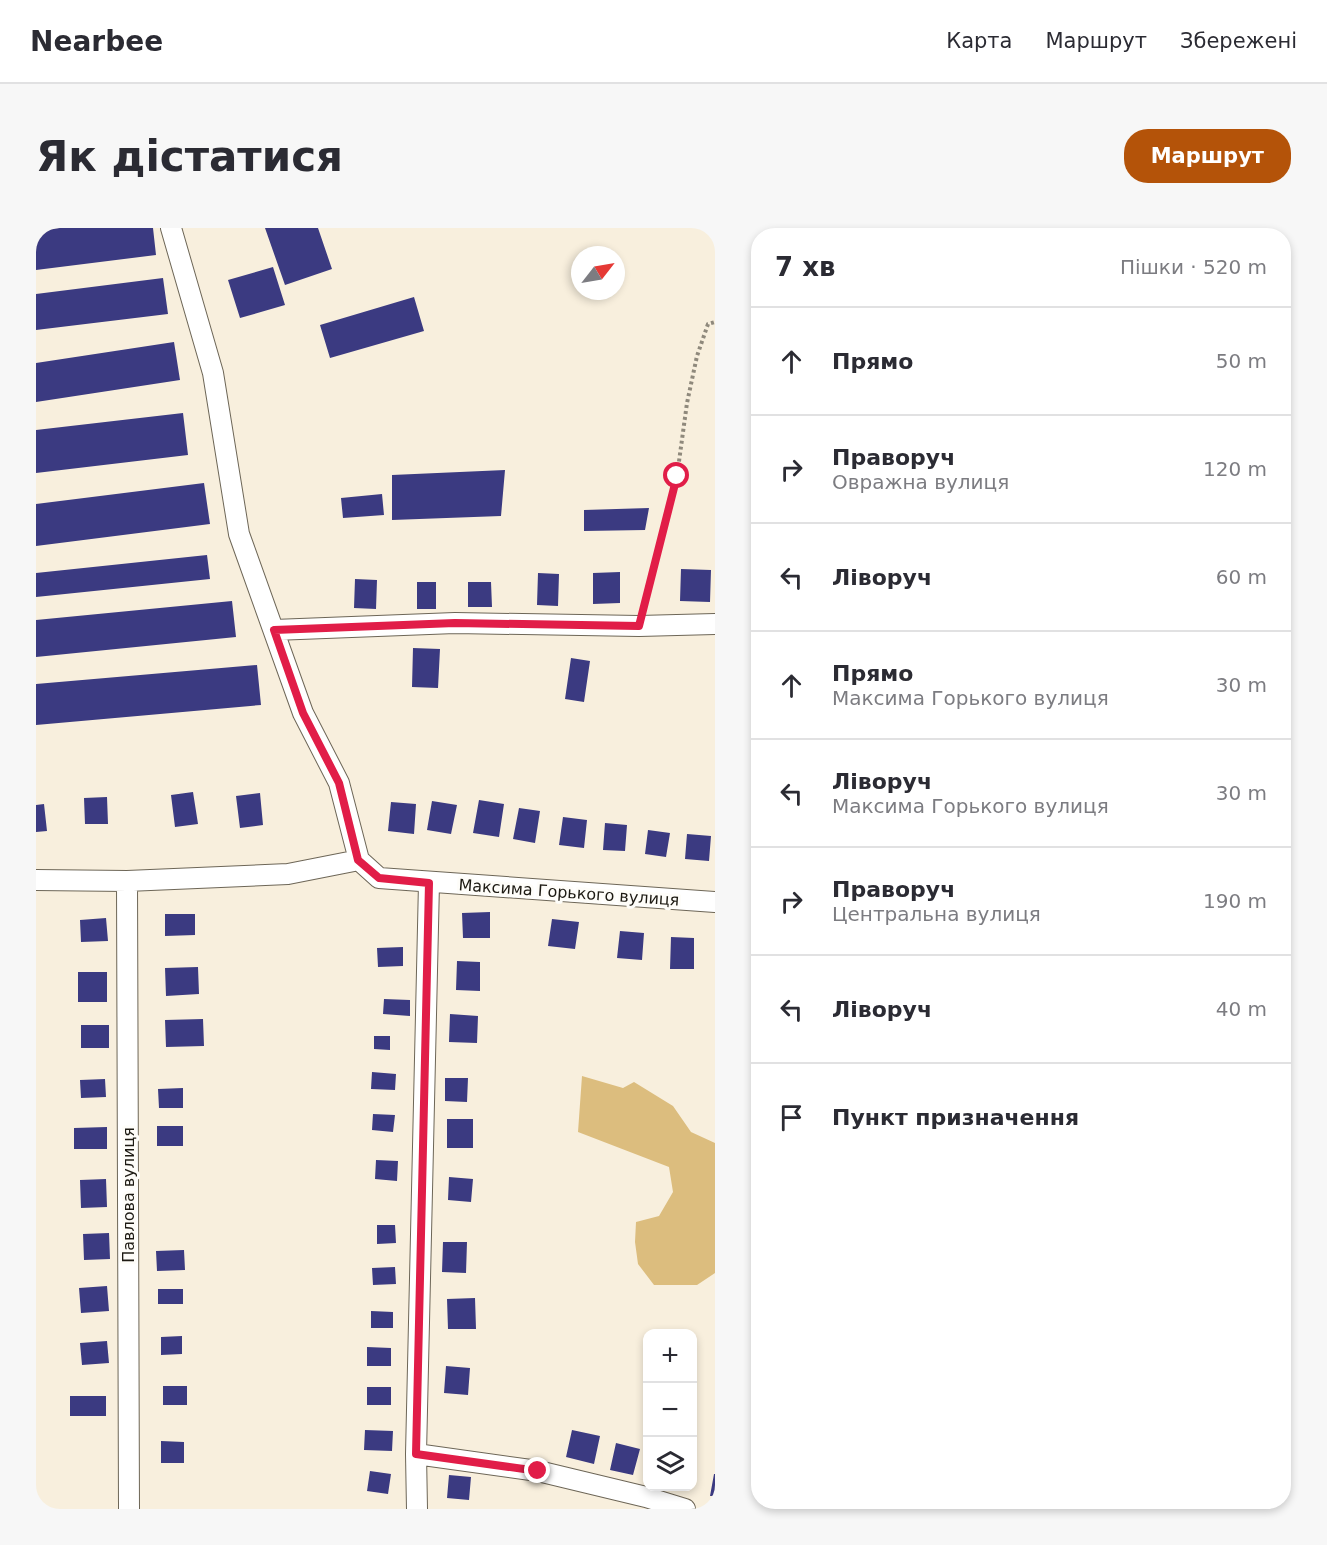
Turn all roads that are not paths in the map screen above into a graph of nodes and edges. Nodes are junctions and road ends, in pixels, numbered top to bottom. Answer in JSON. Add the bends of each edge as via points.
{"nodes":[{"id":1,"x":171,"y":228,"type":"edge"},
{"id":2,"x":715,"y":624,"type":"edge"},
{"id":3,"x":274,"y":630,"type":"junction"},
{"id":4,"x":358,"y":860,"type":"junction"},
{"id":5,"x":36,"y":880,"type":"edge"},
{"id":6,"x":127,"y":881,"type":"junction"},
{"id":7,"x":429,"y":883,"type":"junction"},
{"id":8,"x":715,"y":902,"type":"edge"},
{"id":9,"x":416,"y":1454,"type":"junction"},
{"id":10,"x":680,"y":1508,"type":"edge"},
{"id":11,"x":129,"y":1509,"type":"edge"},
{"id":12,"x":417,"y":1509,"type":"edge"}],
"edges":[{"from":1,"to":3,"type":"street","via":[[213,373],[239,534]]},
{"from":2,"to":3,"type":"street","via":[[455,623]]},
{"from":3,"to":4,"type":"street","via":[[303,713],[339,783]]},
{"from":4,"to":6,"type":"street","via":[[288,874]]},
{"from":4,"to":7,"type":"street","name":"Максима Горького вулиця","via":[[379,878]]},
{"from":5,"to":6,"type":"street"},
{"from":6,"to":11,"type":"street","name":"Павлова вулиця"},
{"from":7,"to":8,"type":"street","name":"Максима Горького вулиця"},
{"from":7,"to":9,"type":"street"},
{"from":9,"to":10,"type":"street","via":[[538,1471]]},
{"from":9,"to":12,"type":"street"}]}
